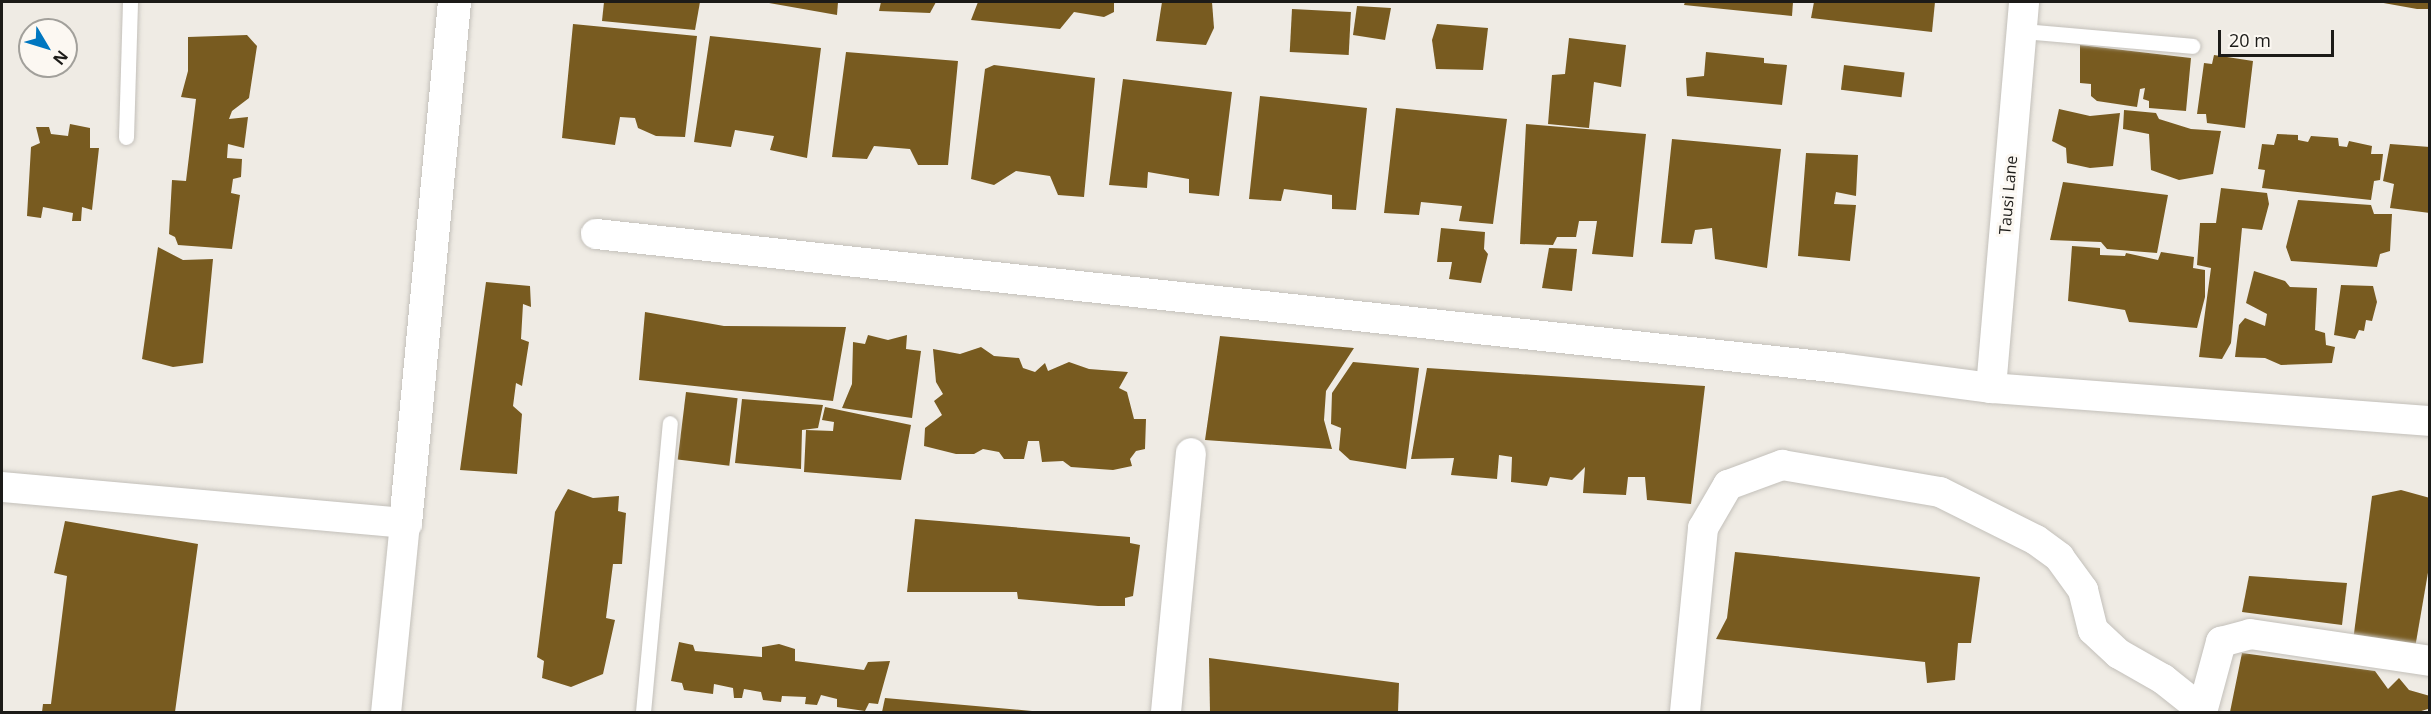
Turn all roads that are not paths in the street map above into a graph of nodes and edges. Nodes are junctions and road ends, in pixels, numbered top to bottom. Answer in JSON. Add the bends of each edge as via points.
{"nodes":[{"id":1,"x":130,"y":2,"type":"edge"},
{"id":2,"x":453,"y":2,"type":"edge"},
{"id":3,"x":2024,"y":2,"type":"edge"},
{"id":4,"x":2022,"y":31,"type":"junction"},
{"id":5,"x":2192,"y":46,"type":"dead end"},
{"id":6,"x":126,"y":137,"type":"dead end"},
{"id":7,"x":596,"y":234,"type":"dead end"},
{"id":8,"x":1991,"y":388,"type":"junction"},
{"id":9,"x":2430,"y":421,"type":"edge"},
{"id":10,"x":670,"y":423,"type":"dead end"},
{"id":11,"x":1191,"y":453,"type":"dead end"},
{"id":12,"x":2,"y":487,"type":"edge"},
{"id":13,"x":405,"y":523,"type":"junction"},
{"id":14,"x":2430,"y":661,"type":"edge"},
{"id":15,"x":2202,"y":711,"type":"edge"},
{"id":16,"x":386,"y":712,"type":"edge"},
{"id":17,"x":643,"y":712,"type":"edge"},
{"id":18,"x":1166,"y":712,"type":"edge"},
{"id":19,"x":1685,"y":712,"type":"edge"}],
"edges":[{"from":1,"to":6,"type":"lane"},
{"from":2,"to":13,"type":"street"},
{"from":3,"to":4,"type":"street","name":"Tausi Lane"},
{"from":4,"to":5,"type":"lane"},
{"from":4,"to":8,"type":"street","name":"Tausi Lane"},
{"from":7,"to":8,"type":"street","via":[[1828,366]]},
{"from":8,"to":9,"type":"street"},
{"from":10,"to":17,"type":"lane"},
{"from":11,"to":18,"type":"street"},
{"from":12,"to":13,"type":"street"},
{"from":13,"to":16,"type":"street"},
{"from":14,"to":15,"type":"street","via":[[2250,634],[2221,642]]},
{"from":15,"to":19,"type":"street","via":[[2163,679],[2119,654],[2093,630],[2083,590],[2059,557],[2036,540],[1940,492],[1782,465],[1728,485],[1703,528]]}]}
